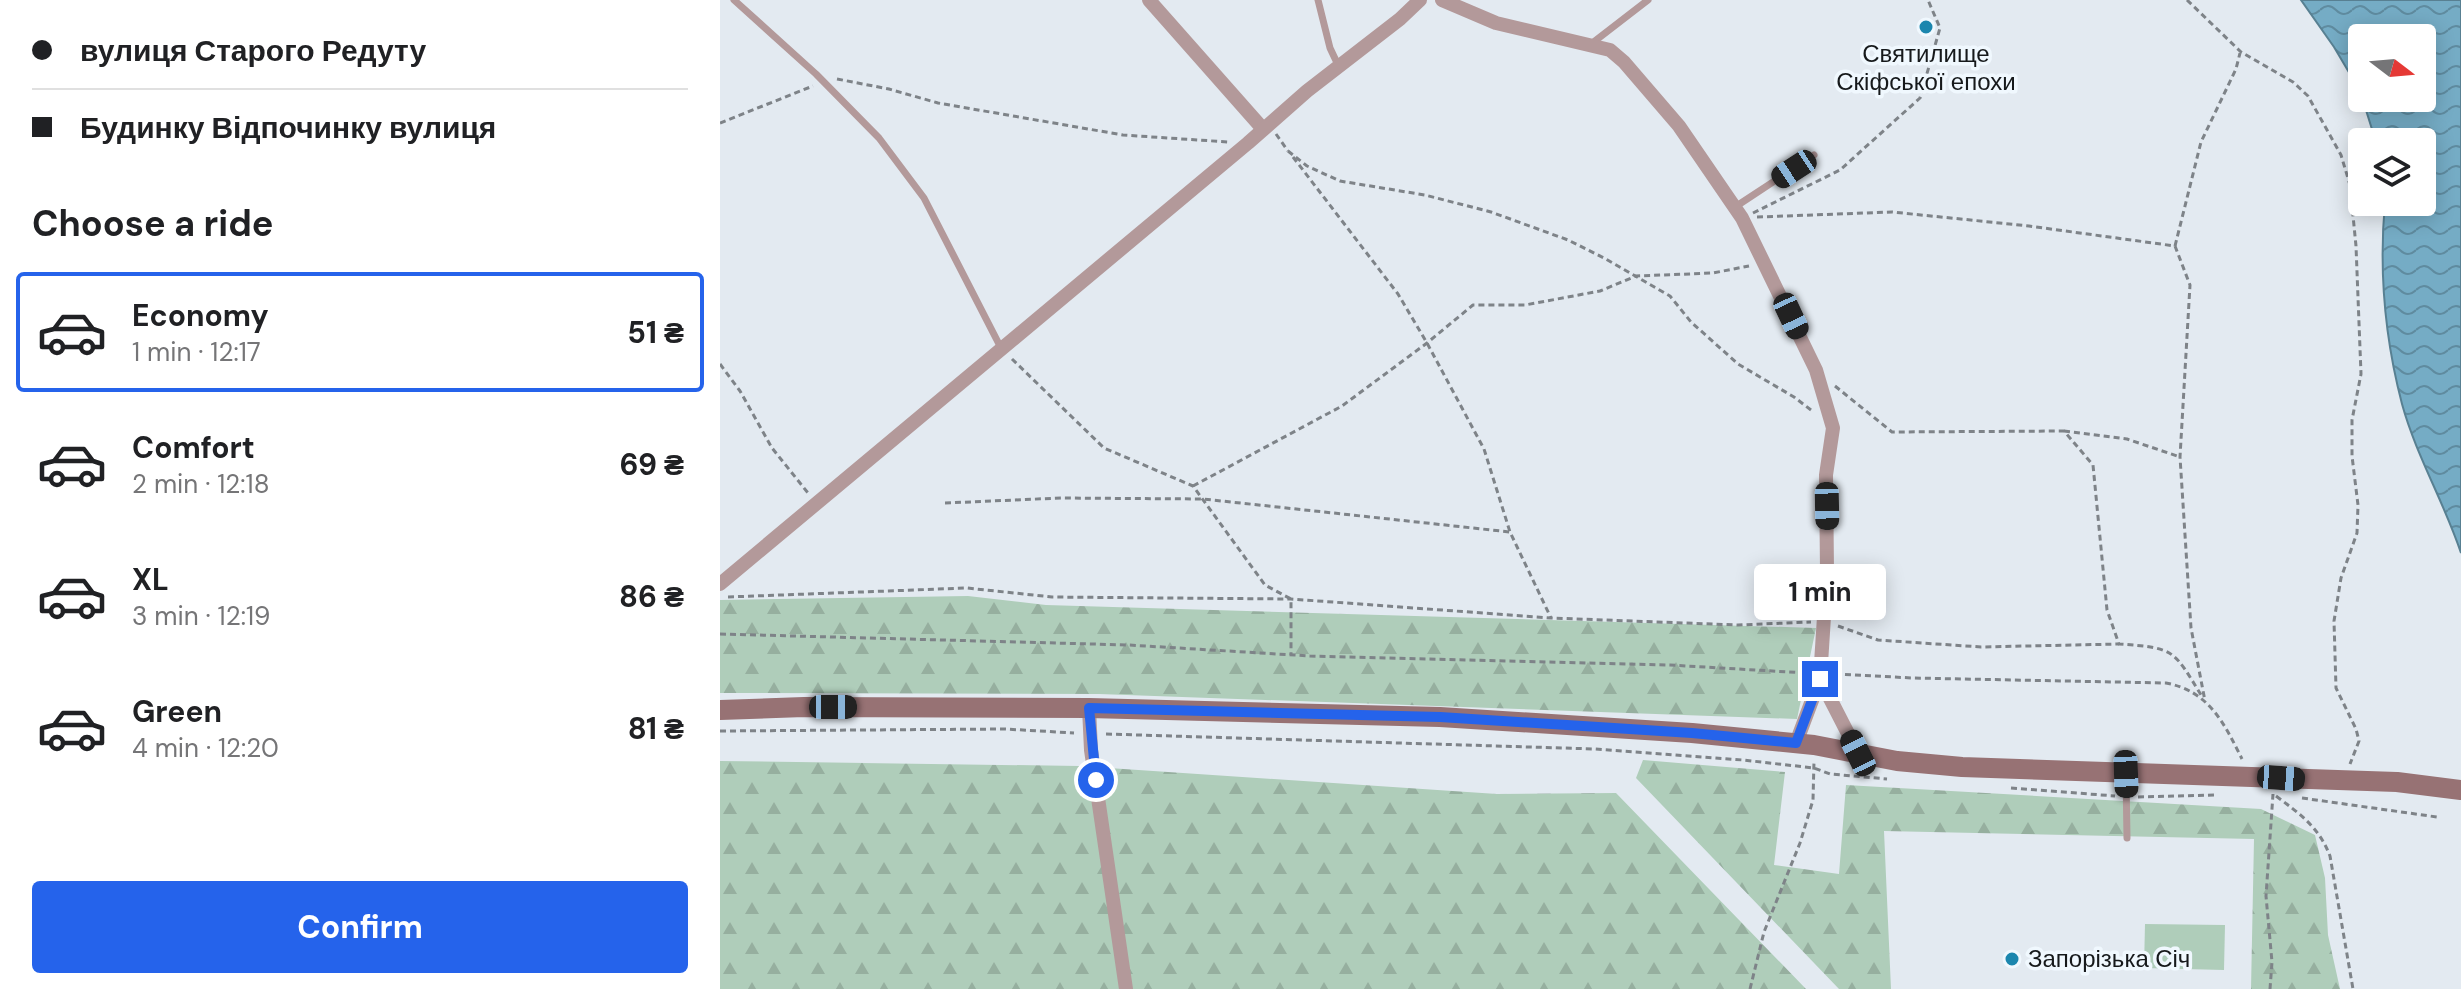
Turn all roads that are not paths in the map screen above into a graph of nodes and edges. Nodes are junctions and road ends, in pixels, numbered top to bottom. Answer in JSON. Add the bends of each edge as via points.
{"nodes":[{"id":1,"x":734,"y":0,"type":"edge"},
{"id":2,"x":1149,"y":0,"type":"edge"},
{"id":3,"x":1318,"y":0,"type":"edge"},
{"id":4,"x":1420,"y":0,"type":"edge"},
{"id":5,"x":1442,"y":0,"type":"edge"},
{"id":6,"x":1648,"y":0,"type":"edge"},
{"id":7,"x":1591,"y":44,"type":"junction"},
{"id":8,"x":1339,"y":67,"type":"junction"},
{"id":9,"x":1266,"y":127,"type":"junction"},
{"id":10,"x":1814,"y":155,"type":"dead end"},
{"id":11,"x":1739,"y":212,"type":"junction"},
{"id":12,"x":1001,"y":348,"type":"junction"},
{"id":13,"x":720,"y":584,"type":"edge"},
{"id":14,"x":1820,"y":676,"type":"junction"},
{"id":15,"x":1089,"y":708,"type":"junction"},
{"id":16,"x":720,"y":710,"type":"edge"},
{"id":17,"x":1805,"y":744,"type":"junction"},
{"id":18,"x":1858,"y":753,"type":"junction"},
{"id":19,"x":2126,"y":774,"type":"junction"},
{"id":20,"x":2461,"y":790,"type":"edge"},
{"id":21,"x":2127,"y":838,"type":"dead end"},
{"id":22,"x":1126,"y":989,"type":"edge"}],
"edges":[{"from":1,"to":12,"type":"lane","via":[[879,138],[924,198]]},
{"from":2,"to":9,"type":"street"},
{"from":3,"to":8,"type":"lane"},
{"from":4,"to":8,"type":"street"},
{"from":5,"to":7,"type":"street","via":[[1496,23]]},
{"from":6,"to":7,"type":"lane"},
{"from":7,"to":11,"type":"street","via":[[1624,62],[1679,126]]},
{"from":8,"to":9,"type":"street"},
{"from":9,"to":12,"type":"street"},
{"from":10,"to":11,"type":"lane"},
{"from":11,"to":14,"type":"street","via":[[1816,370],[1833,428],[1826,475]]},
{"from":12,"to":13,"type":"street"},
{"from":14,"to":17,"type":"street"},
{"from":14,"to":18,"type":"street"},
{"from":15,"to":16,"type":"main road"},
{"from":15,"to":17,"type":"main road","via":[[1440,717]]},
{"from":15,"to":22,"type":"street"},
{"from":17,"to":18,"type":"main road"},
{"from":18,"to":19,"type":"main road","via":[[1962,767]]},
{"from":19,"to":20,"type":"main road","via":[[2397,782]]},
{"from":19,"to":21,"type":"lane"}]}
